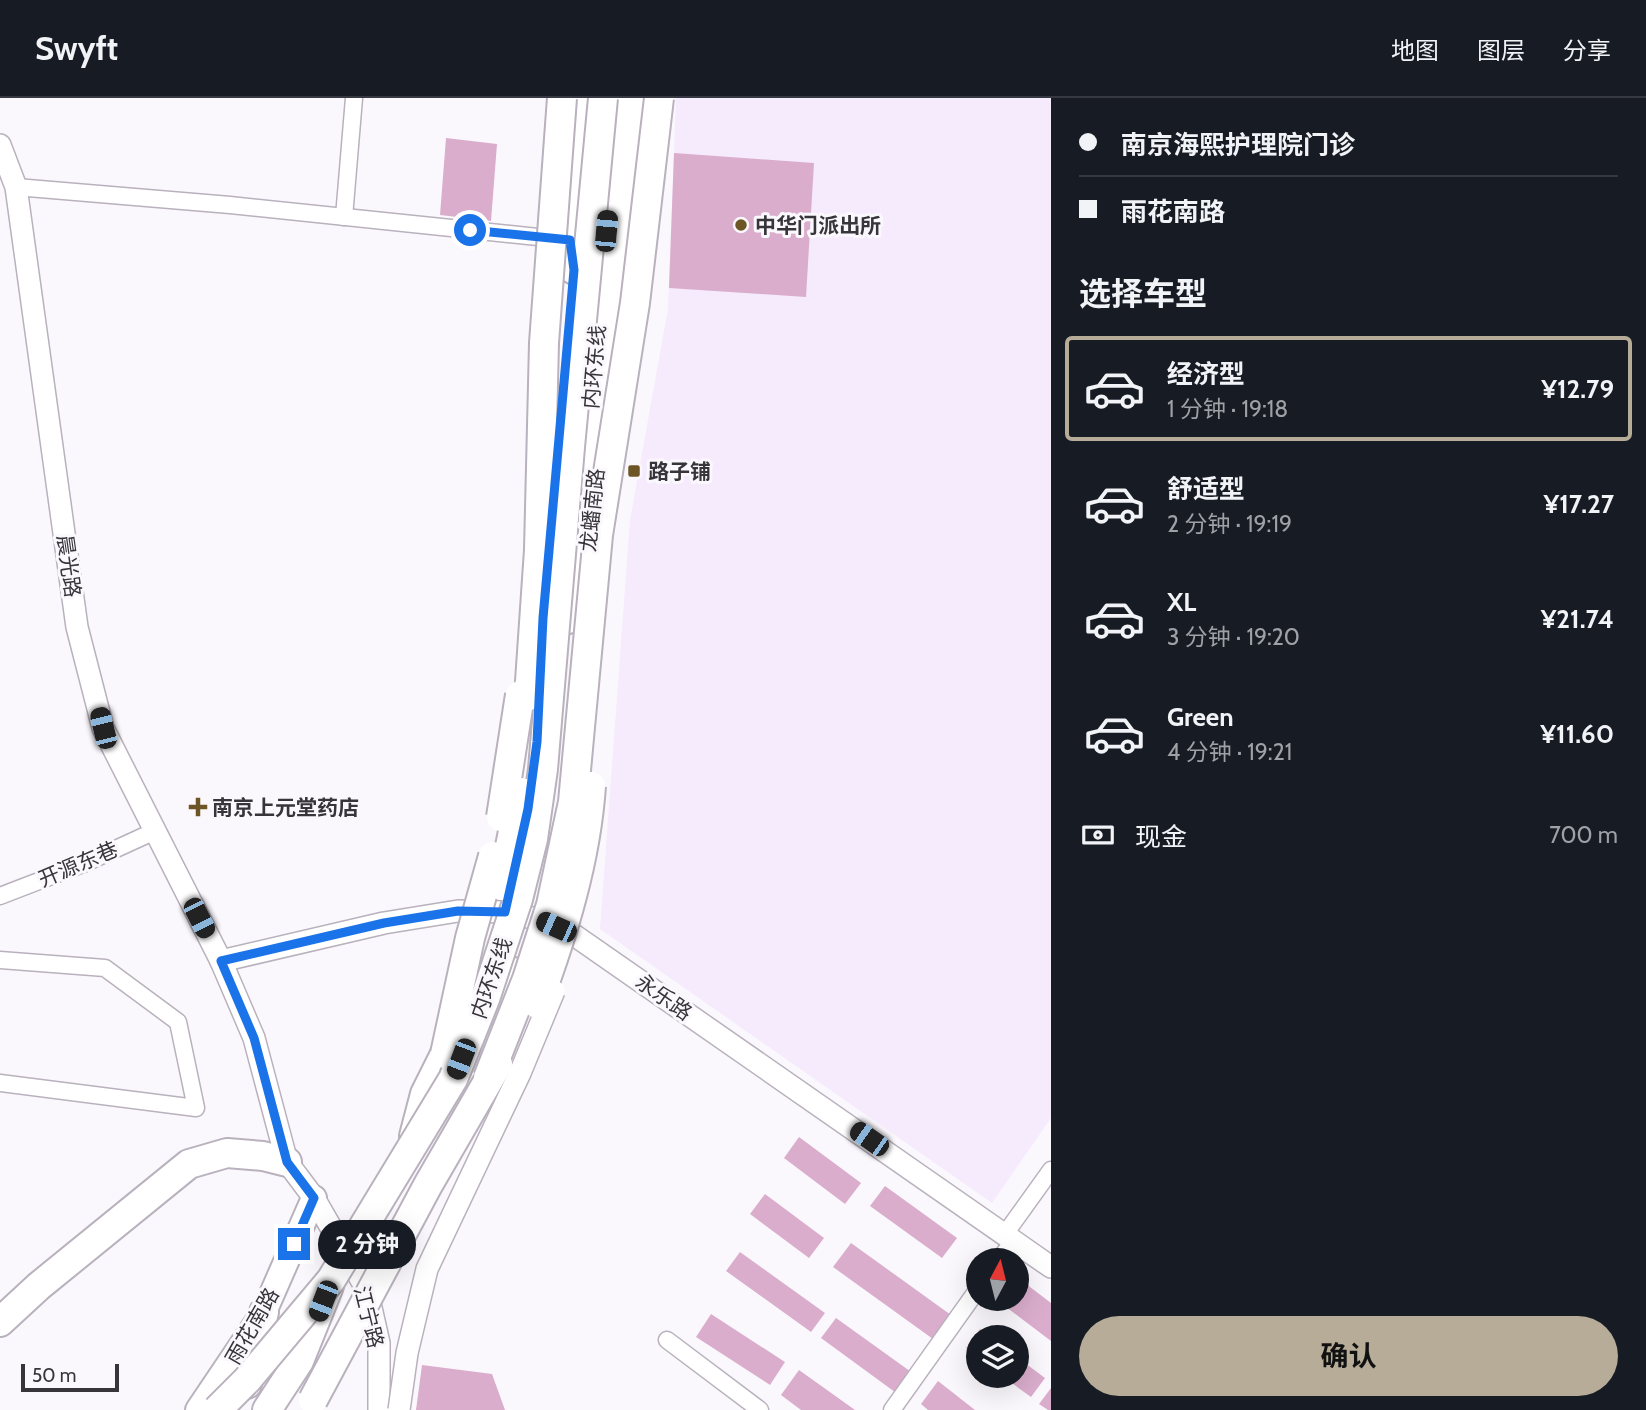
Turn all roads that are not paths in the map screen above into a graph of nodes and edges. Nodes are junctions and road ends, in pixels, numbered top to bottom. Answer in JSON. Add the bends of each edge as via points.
{"nodes":[{"id":1,"x":354,"y":98,"type":"edge"},
{"id":2,"x":562,"y":98,"type":"edge"},
{"id":3,"x":584,"y":98,"type":"edge"},
{"id":4,"x":594,"y":98,"type":"edge"},
{"id":5,"x":603,"y":98,"type":"edge"},
{"id":6,"x":617,"y":98,"type":"edge"},
{"id":7,"x":628,"y":98,"type":"edge"},
{"id":8,"x":640,"y":98,"type":"edge"},
{"id":9,"x":659,"y":98,"type":"edge"},
{"id":10,"x":0,"y":145,"type":"edge"},
{"id":11,"x":16,"y":187,"type":"junction"},
{"id":12,"x":344,"y":217,"type":"junction"},
{"id":13,"x":570,"y":240,"type":"junction"},
{"id":14,"x":574,"y":270,"type":"junction"},
{"id":15,"x":614,"y":277,"type":"junction"},
{"id":16,"x":614,"y":330,"type":"junction"},
{"id":17,"x":543,"y":618,"type":"junction"},
{"id":18,"x":588,"y":825,"type":"junction"},
{"id":19,"x":155,"y":831,"type":"junction"},
{"id":20,"x":0,"y":896,"type":"edge"},
{"id":21,"x":505,"y":912,"type":"junction"},
{"id":22,"x":537,"y":919,"type":"junction"},
{"id":23,"x":0,"y":960,"type":"edge"},
{"id":24,"x":221,"y":961,"type":"junction"},
{"id":25,"x":445,"y":1054,"type":"junction"},
{"id":26,"x":488,"y":1078,"type":"junction"},
{"id":27,"x":0,"y":1083,"type":"edge"},
{"id":28,"x":412,"y":1146,"type":"junction"},
{"id":29,"x":287,"y":1162,"type":"junction"},
{"id":30,"x":1051,"y":1170,"type":"edge"},
{"id":31,"x":314,"y":1198,"type":"junction"},
{"id":32,"x":1009,"y":1237,"type":"junction"},
{"id":33,"x":1004,"y":1248,"type":"edge"},
{"id":34,"x":1051,"y":1267,"type":"edge"},
{"id":35,"x":331,"y":1280,"type":"junction"},
{"id":36,"x":966,"y":1306,"type":"edge"},
{"id":37,"x":264,"y":1312,"type":"junction"},
{"id":38,"x":0,"y":1322,"type":"edge"},
{"id":39,"x":667,"y":1340,"type":"dead end"},
{"id":40,"x":309,"y":1407,"type":"edge"},
{"id":41,"x":198,"y":1410,"type":"edge"},
{"id":42,"x":217,"y":1410,"type":"edge"},
{"id":43,"x":234,"y":1410,"type":"edge"},
{"id":44,"x":267,"y":1410,"type":"edge"},
{"id":45,"x":379,"y":1410,"type":"edge"},
{"id":46,"x":399,"y":1410,"type":"edge"},
{"id":47,"x":760,"y":1410,"type":"edge"},
{"id":48,"x":892,"y":1410,"type":"edge"}],
"edges":[{"from":1,"to":12,"type":"street"},
{"from":2,"to":25,"type":"highway","bridge":true,"via":[[544,343],[539,550],[527,743],[519,807],[487,944]]},
{"from":3,"to":13,"type":"highway"},
{"from":4,"to":14,"type":"street","name":"龙蟠南路"},
{"from":5,"to":28,"type":"highway","name":"内环东线","bridge":true,"via":[[533,839],[518,899],[458,1068]]},
{"from":6,"to":26,"type":"highway","name":"内环东线","bridge":true,"via":[[554,776],[544,847]]},
{"from":7,"to":15,"type":"street","name":"龙蟠南路"},
{"from":8,"to":15,"type":"highway","via":[[629,219]]},
{"from":9,"to":26,"type":"highway","bridge":true,"via":[[635,303],[598,535],[573,802],[551,905]]},
{"from":10,"to":11,"type":"street","name":"晨光路"},
{"from":11,"to":12,"type":"street"},
{"from":11,"to":19,"type":"street","name":"晨光路","via":[[77,628],[103,728]]},
{"from":12,"to":13,"type":"street"},
{"from":13,"to":14,"type":"highway"},
{"from":14,"to":17,"type":"street","name":"龙蟠南路"},
{"from":15,"to":16,"type":"street","name":"龙蟠南路"},
{"from":16,"to":18,"type":"highway","bridge":true,"via":[[622,393]]},
{"from":16,"to":22,"type":"street","name":"龙蟠南路","via":[[591,510],[562,812]]},
{"from":17,"to":21,"type":"street","name":"龙蟠南路","via":[[535,755]]},
{"from":17,"to":25,"type":"highway","bridge":true,"via":[[520,695],[499,829]]},
{"from":18,"to":26,"type":"highway","bridge":true,"via":[[559,944],[534,1012]]},
{"from":18,"to":46,"type":"street","bridge":true,"via":[[576,911],[555,989],[427,1269]]},
{"from":19,"to":20,"type":"street","name":"开源东巷"},
{"from":19,"to":24,"type":"street","name":"晨光路"},
{"from":21,"to":22,"type":"street","name":"永乐路"},
{"from":21,"to":24,"type":"street","name":"永乐路","via":[[458,911],[384,923]]},
{"from":22,"to":32,"type":"street","name":"永乐路","via":[[574,935]]},
{"from":23,"to":27,"type":"street","via":[[105,968],[178,1022],[196,1108]]},
{"from":24,"to":29,"type":"street","name":"江宁路","via":[[254,1038]]},
{"from":25,"to":28,"type":"highway","bridge":true,"via":[[425,1094]]},
{"from":26,"to":40,"type":"highway","name":"内环东线","bridge":true},
{"from":28,"to":35,"type":"highway","name":"内环东线","bridge":true},
{"from":29,"to":31,"type":"street","name":"江宁路"},
{"from":29,"to":38,"type":"highway","via":[[227,1153],[189,1164]]},
{"from":30,"to":32,"type":"street"},
{"from":31,"to":37,"type":"main road","name":"雨花南路"},
{"from":31,"to":45,"type":"street","name":"江宁路","via":[[367,1290],[379,1343]]},
{"from":32,"to":33,"type":"street"},
{"from":32,"to":34,"type":"street","name":"永乐路"},
{"from":35,"to":42,"type":"highway","bridge":true},
{"from":35,"to":44,"type":"highway","via":[[299,1362]]},
{"from":36,"to":48,"type":"street"},
{"from":37,"to":41,"type":"main road","name":"雨花南路"},
{"from":37,"to":43,"type":"highway","via":[[247,1384]]},
{"from":39,"to":47,"type":"street"}]}
